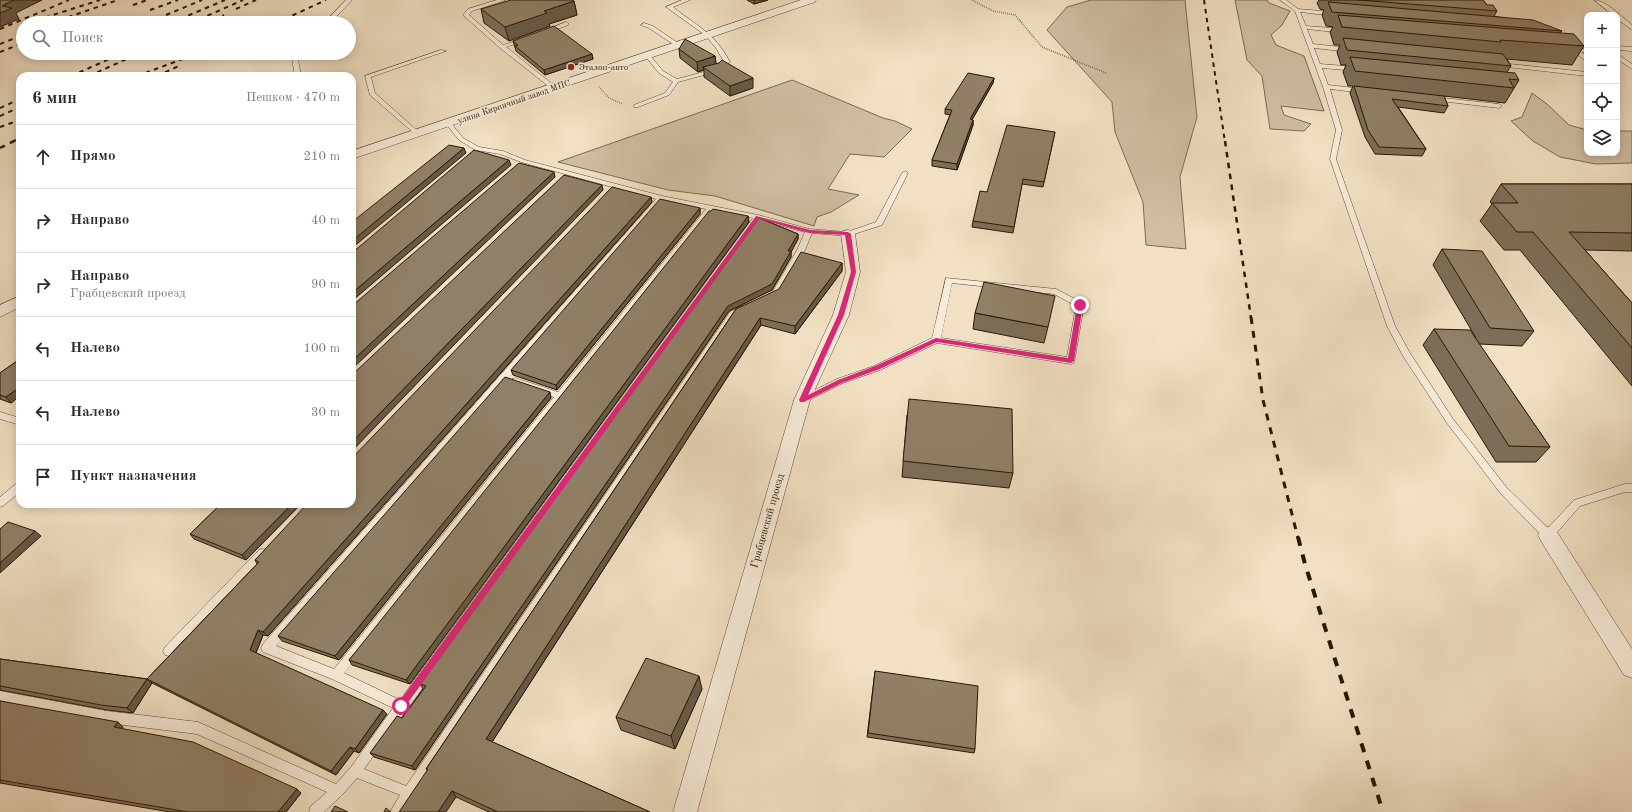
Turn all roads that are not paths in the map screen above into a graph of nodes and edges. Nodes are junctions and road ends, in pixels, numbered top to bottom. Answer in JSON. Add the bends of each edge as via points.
{"nodes":[{"id":1,"x":348,"y":0,"type":"edge"},
{"id":2,"x":504,"y":0,"type":"edge"},
{"id":3,"x":687,"y":0,"type":"edge"},
{"id":4,"x":811,"y":0,"type":"edge"},
{"id":5,"x":1284,"y":0,"type":"edge"},
{"id":6,"x":1597,"y":0,"type":"edge"},
{"id":7,"x":1297,"y":10,"type":"junction"},
{"id":8,"x":1611,"y":12,"type":"edge"},
{"id":9,"x":1344,"y":14,"type":"edge"},
{"id":10,"x":333,"y":16,"type":"edge"},
{"id":11,"x":1620,"y":19,"type":"edge"},
{"id":12,"x":566,"y":24,"type":"dead end"},
{"id":13,"x":644,"y":26,"type":"dead end"},
{"id":14,"x":1631,"y":26,"type":"edge"},
{"id":15,"x":1303,"y":27,"type":"junction"},
{"id":16,"x":1349,"y":31,"type":"edge"},
{"id":17,"x":539,"y":34,"type":"edge"},
{"id":18,"x":708,"y":35,"type":"junction"},
{"id":19,"x":533,"y":36,"type":"edge"},
{"id":20,"x":678,"y":45,"type":"junction"},
{"id":21,"x":1311,"y":46,"type":"junction"},
{"id":22,"x":502,"y":48,"type":"junction"},
{"id":23,"x":1567,"y":48,"type":"edge"},
{"id":24,"x":1620,"y":48,"type":"edge"},
{"id":25,"x":1632,"y":49,"type":"edge"},
{"id":26,"x":1575,"y":50,"type":"junction"},
{"id":27,"x":1584,"y":50,"type":"edge"},
{"id":28,"x":443,"y":51,"type":"dead end"},
{"id":29,"x":1358,"y":51,"type":"edge"},
{"id":30,"x":647,"y":55,"type":"junction"},
{"id":31,"x":1584,"y":58,"type":"edge"},
{"id":32,"x":1620,"y":58,"type":"edge"},
{"id":33,"x":295,"y":60,"type":"edge"},
{"id":34,"x":1492,"y":64,"type":"edge"},
{"id":35,"x":1318,"y":66,"type":"junction"},
{"id":36,"x":1632,"y":67,"type":"edge"},
{"id":37,"x":1365,"y":70,"type":"edge"},
{"id":38,"x":297,"y":72,"type":"edge"},
{"id":39,"x":1584,"y":74,"type":"edge"},
{"id":40,"x":676,"y":81,"type":"junction"},
{"id":41,"x":1326,"y":87,"type":"junction"},
{"id":42,"x":554,"y":88,"type":"junction"},
{"id":43,"x":1373,"y":92,"type":"edge"},
{"id":44,"x":1428,"y":98,"type":"edge"},
{"id":45,"x":636,"y":106,"type":"road end"},
{"id":46,"x":1499,"y":106,"type":"dead end"},
{"id":47,"x":449,"y":124,"type":"junction"},
{"id":48,"x":418,"y":134,"type":"junction"},
{"id":49,"x":356,"y":155,"type":"edge"},
{"id":50,"x":905,"y":172,"type":"dead end"},
{"id":51,"x":661,"y":198,"type":"junction"},
{"id":52,"x":711,"y":207,"type":"junction"},
{"id":53,"x":758,"y":217,"type":"junction"},
{"id":54,"x":809,"y":232,"type":"junction"},
{"id":55,"x":848,"y":234,"type":"junction"},
{"id":56,"x":16,"y":303,"type":"edge"},
{"id":57,"x":0,"y":312,"type":"edge"},
{"id":58,"x":936,"y":340,"type":"junction"},
{"id":59,"x":504,"y":377,"type":"junction"},
{"id":60,"x":560,"y":396,"type":"junction"},
{"id":61,"x":802,"y":400,"type":"junction"},
{"id":62,"x":0,"y":415,"type":"edge"},
{"id":63,"x":16,"y":421,"type":"edge"},
{"id":64,"x":1632,"y":488,"type":"edge"},
{"id":65,"x":16,"y":489,"type":"edge"},
{"id":66,"x":0,"y":503,"type":"edge"},
{"id":67,"x":1548,"y":535,"type":"junction"},
{"id":68,"x":272,"y":544,"type":"edge"},
{"id":69,"x":169,"y":651,"type":"dead end"},
{"id":70,"x":1632,"y":668,"type":"edge"},
{"id":71,"x":336,"y":675,"type":"junction"},
{"id":72,"x":0,"y":697,"type":"edge"},
{"id":73,"x":401,"y":706,"type":"junction"},
{"id":74,"x":355,"y":771,"type":"junction"},
{"id":75,"x":338,"y":791,"type":"junction"},
{"id":76,"x":409,"y":793,"type":"junction"},
{"id":77,"x":315,"y":812,"type":"edge"},
{"id":78,"x":396,"y":812,"type":"edge"},
{"id":79,"x":685,"y":812,"type":"edge"}],
"edges":[{"from":1,"to":10,"type":"lane"},
{"from":2,"to":22,"type":"lane","via":[[470,10],[466,15]]},
{"from":3,"to":18,"type":"lane","via":[[669,7]]},
{"from":4,"to":18,"type":"street","name":"улица Кирпичный завод МПС"},
{"from":5,"to":7,"type":"lane"},
{"from":6,"to":8,"type":"lane"},
{"from":7,"to":9,"type":"lane"},
{"from":7,"to":15,"type":"lane"},
{"from":11,"to":14,"type":"lane"},
{"from":12,"to":17,"type":"lane"},
{"from":13,"to":20,"type":"lane","via":[[651,27]]},
{"from":15,"to":16,"type":"lane"},
{"from":15,"to":21,"type":"lane"},
{"from":18,"to":20,"type":"street","name":"улица Кирпичный завод МПС"},
{"from":18,"to":40,"type":"lane","via":[[728,62],[717,70]]},
{"from":19,"to":22,"type":"lane"},
{"from":20,"to":30,"type":"street","name":"улица Кирпичный завод МПС"},
{"from":21,"to":29,"type":"lane"},
{"from":21,"to":35,"type":"lane"},
{"from":22,"to":42,"type":"lane"},
{"from":23,"to":26,"type":"lane"},
{"from":24,"to":25,"type":"lane"},
{"from":26,"to":27,"type":"lane"},
{"from":26,"to":31,"type":"lane"},
{"from":28,"to":48,"type":"lane","via":[[368,76],[372,94]]},
{"from":30,"to":40,"type":"lane","via":[[661,72]]},
{"from":30,"to":42,"type":"street","name":"улица Кирпичный завод МПС"},
{"from":32,"to":36,"type":"lane"},
{"from":33,"to":38,"type":"lane"},
{"from":34,"to":39,"type":"lane"},
{"from":35,"to":37,"type":"lane"},
{"from":35,"to":41,"type":"lane"},
{"from":40,"to":45,"type":"lane","via":[[667,94]]},
{"from":41,"to":43,"type":"lane"},
{"from":41,"to":67,"type":"lane","via":[[1339,130],[1333,159],[1391,326],[1406,354],[1450,421],[1504,491]]},
{"from":42,"to":47,"type":"street","name":"улица Кирпичный завод МПС"},
{"from":44,"to":46,"type":"lane"},
{"from":47,"to":48,"type":"street","name":"улица Кирпичный завод МПС"},
{"from":47,"to":51,"type":"lane","via":[[474,151],[500,152],[520,164]]},
{"from":48,"to":49,"type":"street","name":"улица Кирпичный завод МПС"},
{"from":50,"to":55,"type":"lane","via":[[879,223]]},
{"from":51,"to":52,"type":"lane"},
{"from":51,"to":59,"type":"lane"},
{"from":52,"to":53,"type":"lane"},
{"from":52,"to":60,"type":"lane"},
{"from":53,"to":54,"type":"lane"},
{"from":53,"to":73,"type":"lane"},
{"from":54,"to":55,"type":"lane"},
{"from":54,"to":76,"type":"lane","via":[[776,293],[733,314]]},
{"from":55,"to":61,"type":"street","name":"Грабцевский проезд","via":[[853,272],[841,315]]},
{"from":56,"to":57,"type":"street"},
{"from":58,"to":58,"type":"lane","via":[[949,280],[1056,292],[1080,305],[1071,361]]},
{"from":58,"to":61,"type":"lane"},
{"from":59,"to":60,"type":"lane"},
{"from":59,"to":71,"type":"lane","via":[[267,648]]},
{"from":60,"to":71,"type":"lane"},
{"from":61,"to":79,"type":"street","name":"Грабцевский проезд"},
{"from":62,"to":63,"type":"lane"},
{"from":64,"to":67,"type":"lane","via":[[1578,503]]},
{"from":65,"to":66,"type":"lane"},
{"from":67,"to":70,"type":"street"},
{"from":68,"to":69,"type":"lane"},
{"from":71,"to":73,"type":"lane"},
{"from":72,"to":75,"type":"lane","via":[[106,717],[198,728]]},
{"from":73,"to":74,"type":"lane"},
{"from":74,"to":75,"type":"lane"},
{"from":74,"to":76,"type":"lane"},
{"from":75,"to":77,"type":"lane"},
{"from":76,"to":78,"type":"lane"}]}
